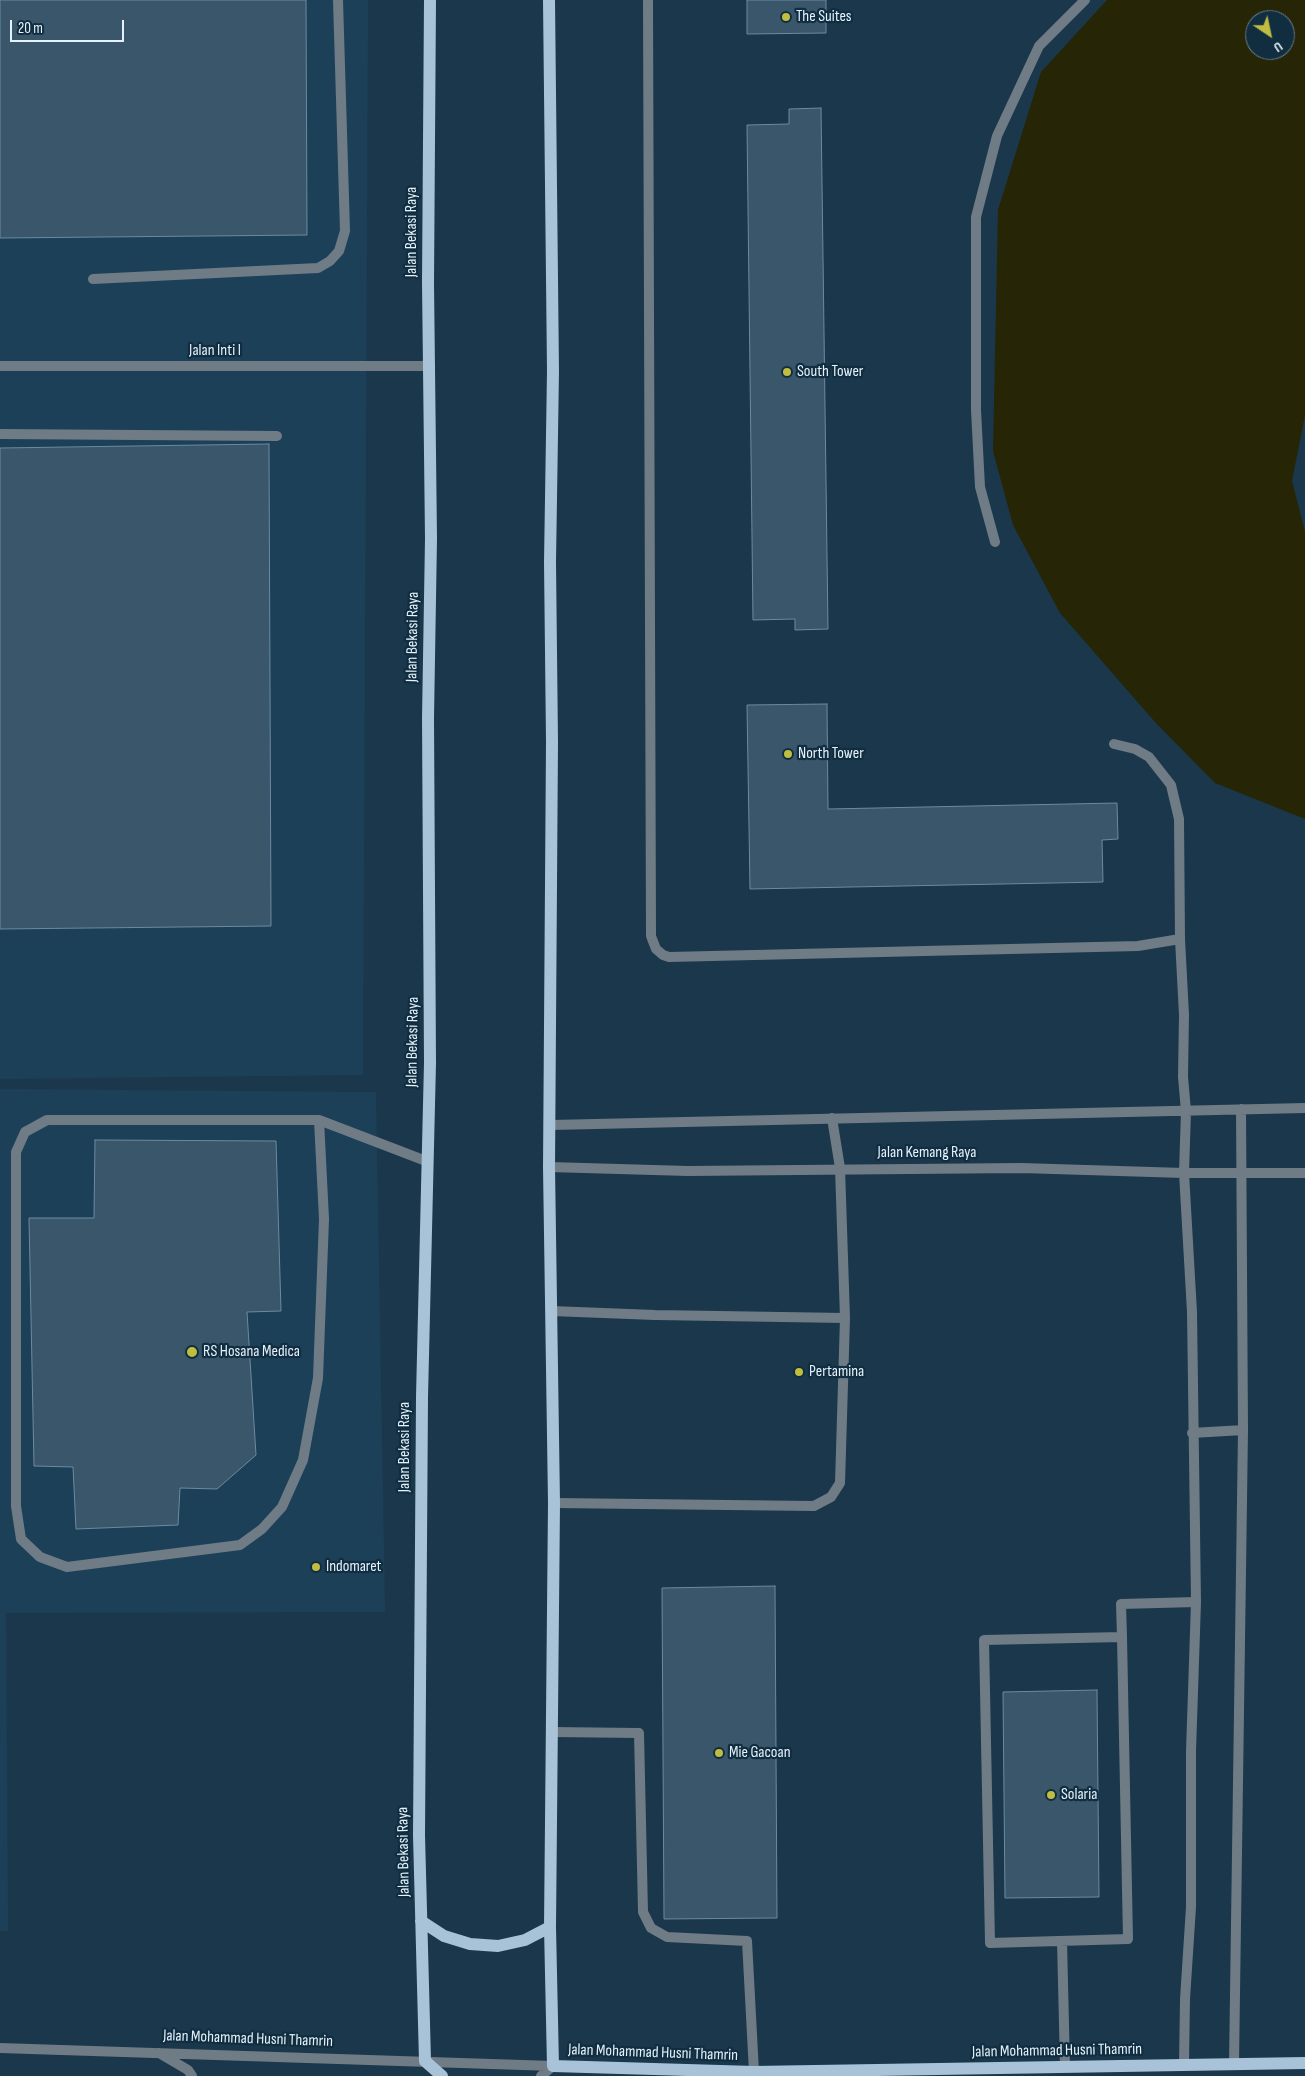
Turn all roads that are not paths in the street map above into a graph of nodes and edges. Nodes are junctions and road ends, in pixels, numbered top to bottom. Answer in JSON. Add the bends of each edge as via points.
{"nodes":[{"id":1,"x":338,"y":0,"type":"edge"},
{"id":2,"x":430,"y":0,"type":"edge"},
{"id":3,"x":549,"y":0,"type":"edge"},
{"id":4,"x":648,"y":0,"type":"edge"},
{"id":5,"x":1084,"y":0,"type":"edge"},
{"id":6,"x":93,"y":279,"type":"dead end"},
{"id":7,"x":0,"y":366,"type":"edge"},
{"id":8,"x":430,"y":366,"type":"junction"},
{"id":9,"x":0,"y":434,"type":"edge"},
{"id":10,"x":278,"y":436,"type":"dead end"},
{"id":11,"x":995,"y":542,"type":"dead end"},
{"id":12,"x":1114,"y":744,"type":"dead end"},
{"id":13,"x":1180,"y":939,"type":"junction"},
{"id":14,"x":1241,"y":1108,"type":"junction"},
{"id":15,"x":1305,"y":1108,"type":"edge"},
{"id":16,"x":1186,"y":1111,"type":"junction"},
{"id":17,"x":832,"y":1118,"type":"junction"},
{"id":18,"x":319,"y":1120,"type":"junction"},
{"id":19,"x":551,"y":1125,"type":"junction"},
{"id":20,"x":426,"y":1161,"type":"junction"},
{"id":21,"x":549,"y":1167,"type":"junction"},
{"id":22,"x":840,"y":1168,"type":"junction"},
{"id":23,"x":1184,"y":1173,"type":"junction"},
{"id":24,"x":1243,"y":1173,"type":"junction"},
{"id":25,"x":1305,"y":1173,"type":"edge"},
{"id":26,"x":551,"y":1310,"type":"junction"},
{"id":27,"x":845,"y":1318,"type":"junction"},
{"id":28,"x":1243,"y":1430,"type":"junction"},
{"id":29,"x":1192,"y":1433,"type":"junction"},
{"id":30,"x":554,"y":1503,"type":"junction"},
{"id":31,"x":1196,"y":1602,"type":"junction"},
{"id":32,"x":1122,"y":1636,"type":"junction"},
{"id":33,"x":551,"y":1732,"type":"junction"},
{"id":34,"x":421,"y":1921,"type":"junction"},
{"id":35,"x":550,"y":1927,"type":"junction"},
{"id":36,"x":1062,"y":1941,"type":"junction"},
{"id":37,"x":0,"y":2048,"type":"edge"},
{"id":38,"x":158,"y":2052,"type":"junction"},
{"id":39,"x":425,"y":2061,"type":"junction"},
{"id":40,"x":1305,"y":2063,"type":"edge"},
{"id":41,"x":1234,"y":2064,"type":"junction"},
{"id":42,"x":1184,"y":2065,"type":"junction"},
{"id":43,"x":553,"y":2066,"type":"junction"},
{"id":44,"x":1065,"y":2067,"type":"junction"},
{"id":45,"x":754,"y":2072,"type":"junction"},
{"id":46,"x":780,"y":2074,"type":"edge"},
{"id":47,"x":192,"y":2076,"type":"edge"},
{"id":48,"x":442,"y":2076,"type":"edge"},
{"id":49,"x":541,"y":2076,"type":"edge"}],
"edges":[{"from":1,"to":6,"type":"street","via":[[345,232],[339,252],[318,268]]},
{"from":2,"to":8,"type":"main road","name":"Jalan Bekasi Raya"},
{"from":3,"to":19,"type":"main road","via":[[553,371]]},
{"from":4,"to":13,"type":"street","via":[[651,936],[656,950],[669,957],[1138,946]]},
{"from":5,"to":11,"type":"street","via":[[1040,46],[996,136],[976,217],[976,410],[980,487]]},
{"from":7,"to":8,"type":"street","name":"Jalan Inti I"},
{"from":8,"to":20,"type":"main road","name":"Jalan Bekasi Raya","via":[[430,1054]]},
{"from":9,"to":10,"type":"street"},
{"from":12,"to":13,"type":"street","via":[[1135,749],[1149,757],[1171,785],[1179,818]]},
{"from":13,"to":16,"type":"street"},
{"from":14,"to":15,"type":"street"},
{"from":14,"to":16,"type":"street"},
{"from":14,"to":24,"type":"street"},
{"from":16,"to":17,"type":"street"},
{"from":16,"to":23,"type":"street"},
{"from":17,"to":19,"type":"street"},
{"from":17,"to":22,"type":"street"},
{"from":18,"to":18,"type":"street","via":[[324,1219],[318,1378],[303,1460],[282,1507],[262,1529],[240,1545],[67,1567],[40,1557],[21,1539],[16,1506],[16,1152],[25,1132],[47,1120]]},
{"from":18,"to":20,"type":"street"},
{"from":19,"to":21,"type":"main road"},
{"from":20,"to":34,"type":"main road","name":"Jalan Bekasi Raya","via":[[419,1835]]},
{"from":21,"to":22,"type":"street","name":"Jalan Kemang Raya","via":[[688,1171]]},
{"from":21,"to":26,"type":"main road"},
{"from":22,"to":23,"type":"street","name":"Jalan Kemang Raya","via":[[1021,1168]]},
{"from":22,"to":27,"type":"street"},
{"from":23,"to":24,"type":"street","name":"Jalan Kemang Raya"},
{"from":23,"to":29,"type":"street","via":[[1192,1312]]},
{"from":24,"to":25,"type":"street","name":"Jalan Kemang Raya"},
{"from":24,"to":28,"type":"street"},
{"from":26,"to":27,"type":"street"},
{"from":26,"to":30,"type":"main road"},
{"from":27,"to":30,"type":"street","via":[[840,1483],[824,1503],[814,1506]]},
{"from":28,"to":29,"type":"street"},
{"from":28,"to":41,"type":"street"},
{"from":29,"to":31,"type":"street"},
{"from":30,"to":33,"type":"main road"},
{"from":31,"to":32,"type":"street","via":[[1121,1604]]},
{"from":31,"to":42,"type":"street","via":[[1191,1751],[1191,1907]]},
{"from":32,"to":36,"type":"street","via":[[1128,1939]]},
{"from":32,"to":36,"type":"street","via":[[984,1640],[990,1943]]},
{"from":33,"to":35,"type":"main road"},
{"from":33,"to":45,"type":"street","via":[[639,1733],[643,1912],[652,1928],[667,1937],[747,1941]]},
{"from":34,"to":35,"type":"main road","via":[[444,1936],[470,1944],[498,1946],[525,1940]]},
{"from":34,"to":39,"type":"main road","name":"Jalan Bekasi Raya"},
{"from":35,"to":43,"type":"main road"},
{"from":36,"to":44,"type":"street"},
{"from":37,"to":38,"type":"street","name":"Jalan Mohammad Husni Thamrin"},
{"from":38,"to":39,"type":"street","name":"Jalan Mohammad Husni Thamrin"},
{"from":38,"to":47,"type":"street","via":[[188,2070]]},
{"from":39,"to":43,"type":"street","name":"Jalan Mohammad Husni Thamrin"},
{"from":39,"to":48,"type":"main road"},
{"from":40,"to":41,"type":"main road","name":"Jalan Mohammad Husni Thamrin"},
{"from":41,"to":42,"type":"main road","name":"Jalan Mohammad Husni Thamrin"},
{"from":42,"to":44,"type":"main road","name":"Jalan Mohammad Husni Thamrin"},
{"from":43,"to":45,"type":"main road","name":"Jalan Mohammad Husni Thamrin"},
{"from":43,"to":49,"type":"street"},
{"from":44,"to":46,"type":"main road","name":"Jalan Mohammad Husni Thamrin"},
{"from":45,"to":46,"type":"main road","name":"Jalan Mohammad Husni Thamrin"}]}
